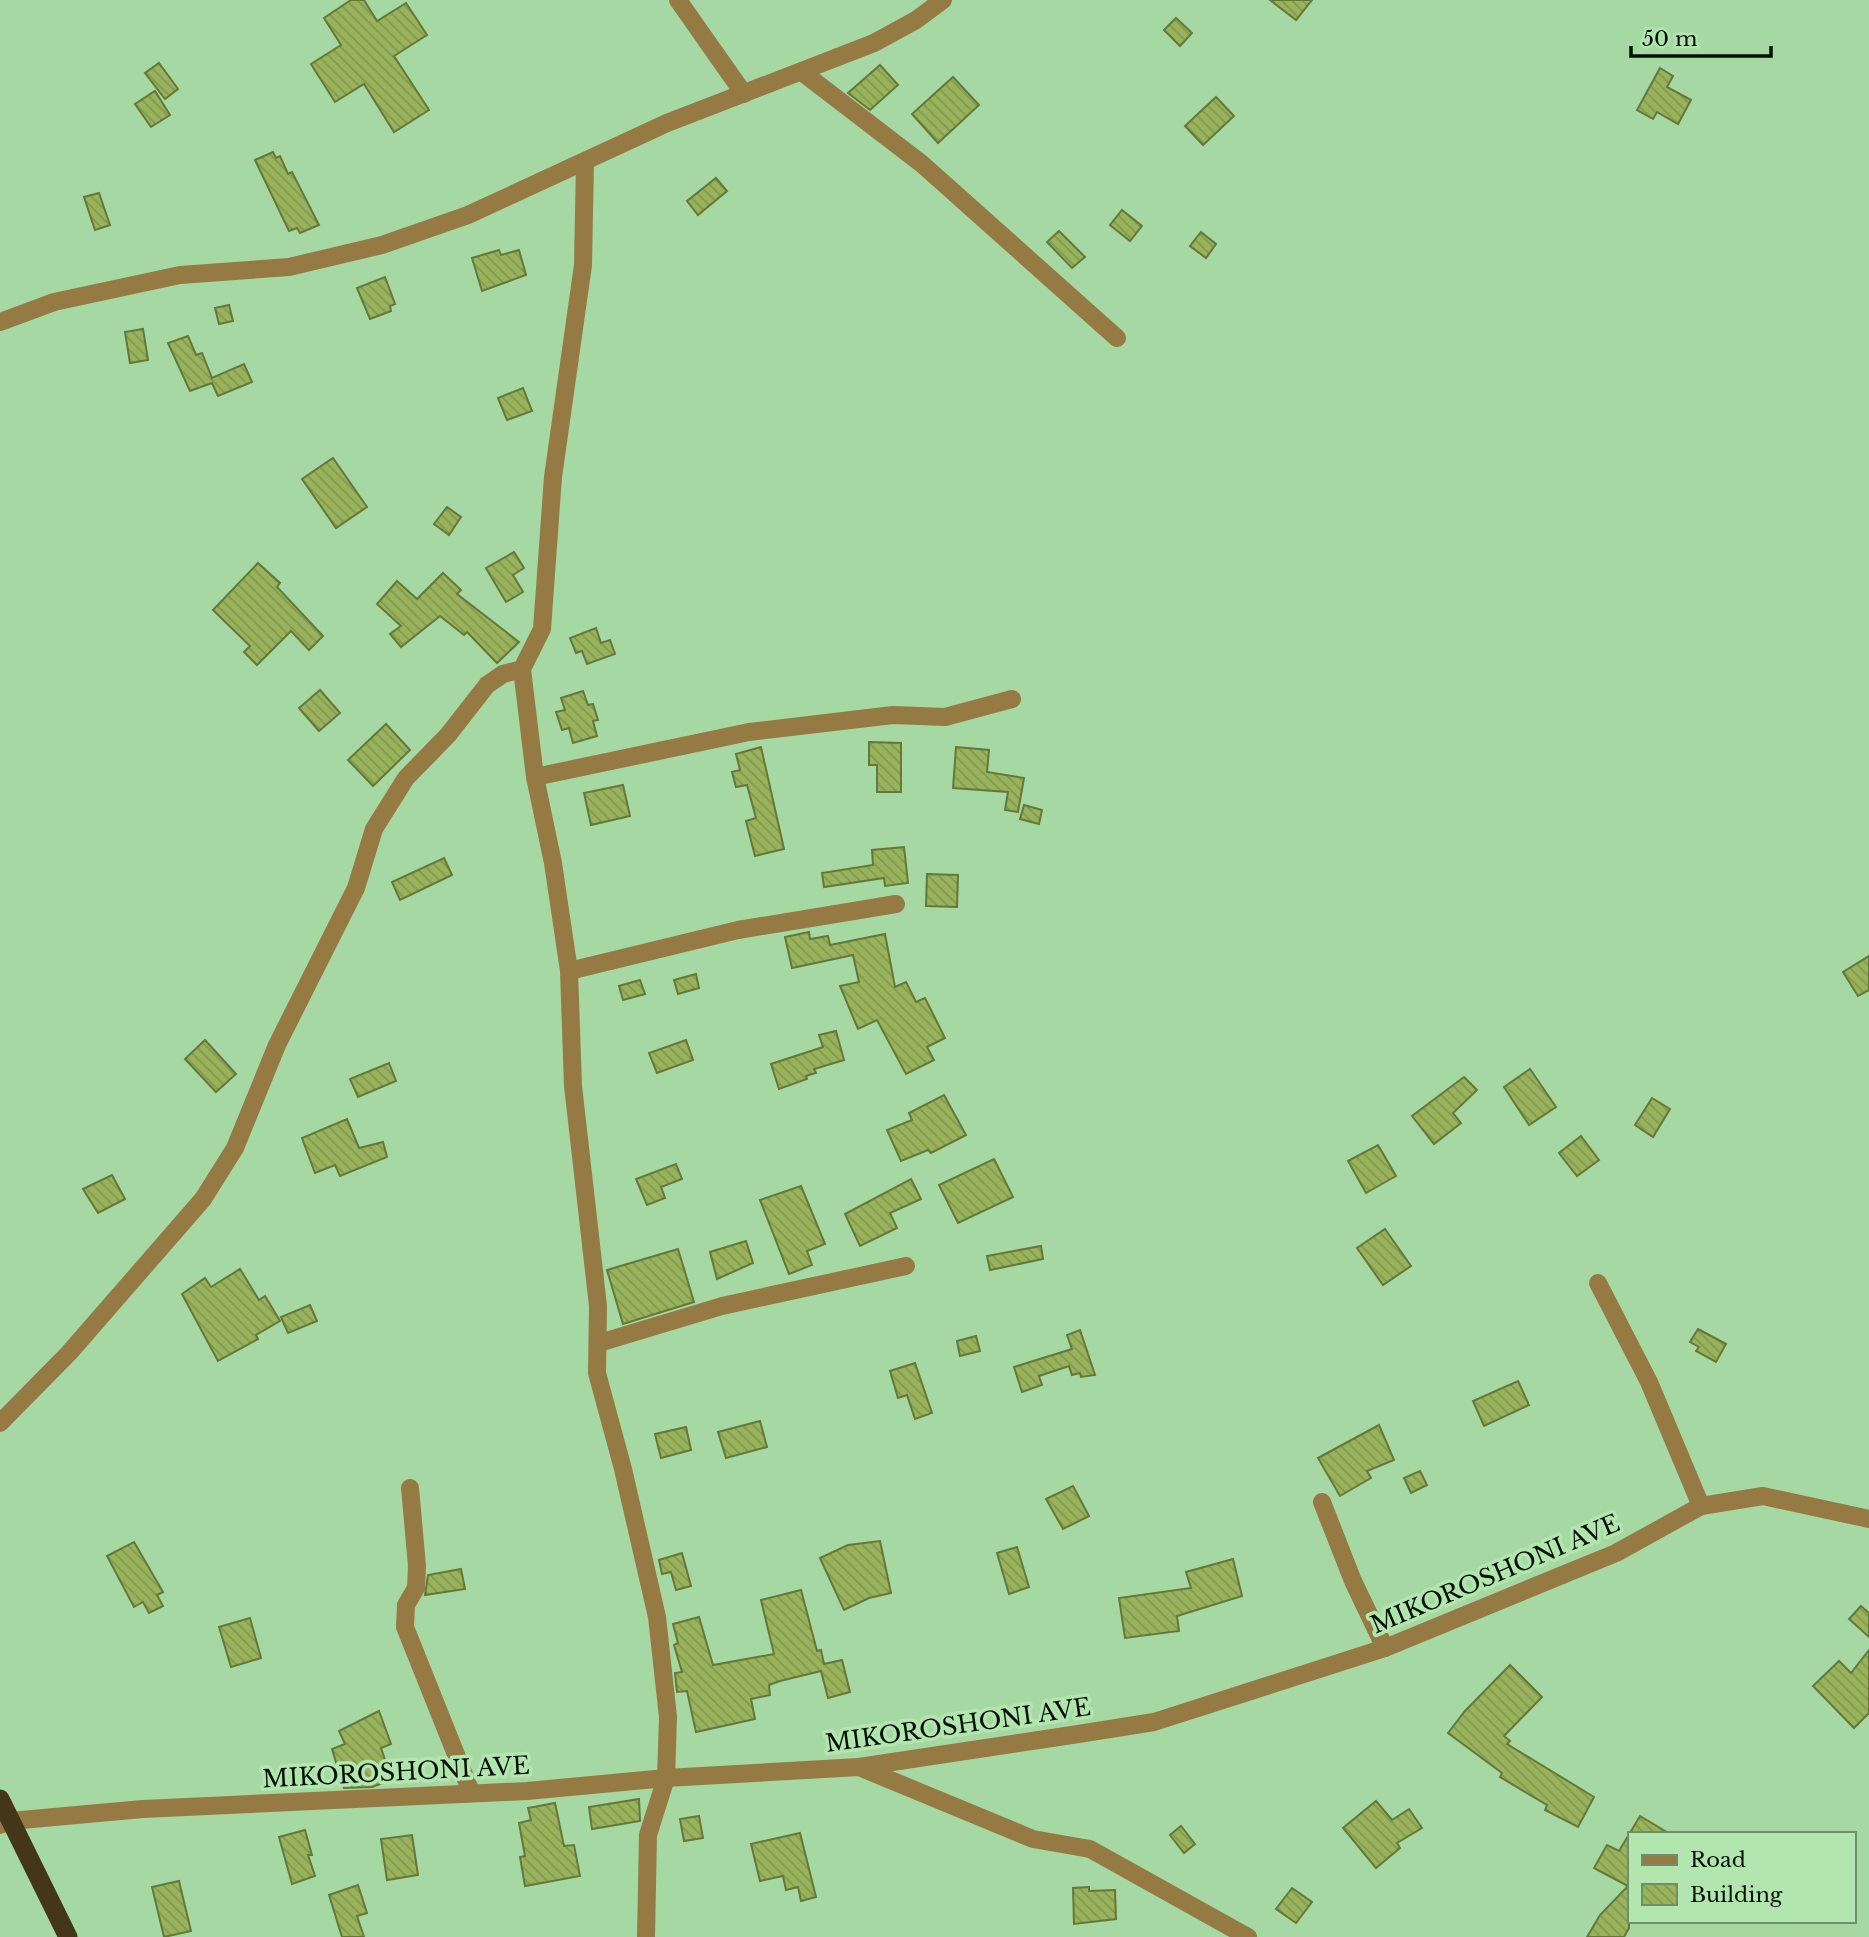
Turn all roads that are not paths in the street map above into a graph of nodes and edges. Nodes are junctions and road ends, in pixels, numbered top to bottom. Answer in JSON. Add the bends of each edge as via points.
{"nodes":[{"id":1,"x":678,"y":0,"type":"edge"},
{"id":2,"x":943,"y":0,"type":"edge"},
{"id":3,"x":802,"y":72,"type":"junction"},
{"id":4,"x":744,"y":94,"type":"junction"},
{"id":5,"x":585,"y":161,"type":"junction"},
{"id":6,"x":0,"y":322,"type":"edge"},
{"id":7,"x":1117,"y":338,"type":"dead end"},
{"id":8,"x":522,"y":669,"type":"junction"},
{"id":9,"x":1012,"y":699,"type":"dead end"},
{"id":10,"x":535,"y":777,"type":"junction"},
{"id":11,"x":896,"y":904,"type":"dead end"},
{"id":12,"x":569,"y":971,"type":"junction"},
{"id":13,"x":906,"y":1266,"type":"dead end"},
{"id":14,"x":1598,"y":1283,"type":"dead end"},
{"id":15,"x":599,"y":1343,"type":"junction"},
{"id":16,"x":0,"y":1423,"type":"edge"},
{"id":17,"x":410,"y":1488,"type":"dead end"},
{"id":18,"x":1322,"y":1502,"type":"dead end"},
{"id":19,"x":1701,"y":1506,"type":"junction"},
{"id":20,"x":1869,"y":1519,"type":"edge"},
{"id":21,"x":1385,"y":1648,"type":"junction"},
{"id":22,"x":859,"y":1767,"type":"junction"},
{"id":23,"x":666,"y":1778,"type":"junction"},
{"id":24,"x":471,"y":1792,"type":"junction"},
{"id":25,"x":0,"y":1799,"type":"edge"},
{"id":26,"x":5,"y":1823,"type":"edge"},
{"id":27,"x":68,"y":1937,"type":"edge"},
{"id":28,"x":646,"y":1937,"type":"edge"},
{"id":29,"x":1248,"y":1937,"type":"edge"}],
"edges":[{"from":1,"to":4,"type":"street"},
{"from":2,"to":3,"type":"street","via":[[874,43]]},
{"from":3,"to":4,"type":"street"},
{"from":3,"to":7,"type":"street","via":[[922,164]]},
{"from":4,"to":5,"type":"street"},
{"from":5,"to":6,"type":"street","via":[[468,215],[382,245],[289,267],[180,275],[54,302]]},
{"from":5,"to":8,"type":"street","via":[[583,265],[553,477],[542,629]]},
{"from":8,"to":10,"type":"street"},
{"from":8,"to":16,"type":"street","via":[[487,685],[406,778],[374,829],[356,888],[277,1045],[222,1173],[69,1353]]},
{"from":9,"to":10,"type":"street","via":[[945,716],[893,715],[749,733]]},
{"from":10,"to":12,"type":"street"},
{"from":11,"to":12,"type":"street","via":[[738,930]]},
{"from":12,"to":15,"type":"street","via":[[573,1086]]},
{"from":13,"to":15,"type":"street","via":[[722,1306]]},
{"from":14,"to":19,"type":"street","via":[[1649,1382]]},
{"from":15,"to":23,"type":"street","via":[[597,1373],[657,1617],[668,1717]]},
{"from":17,"to":24,"type":"street","via":[[417,1566],[405,1627]]},
{"from":18,"to":21,"type":"street"},
{"from":19,"to":20,"type":"street","name":"MIKOROSHONI AVE","via":[[1763,1496]]},
{"from":19,"to":21,"type":"street","name":"MIKOROSHONI AVE","via":[[1616,1553]]},
{"from":21,"to":22,"type":"street","name":"MIKOROSHONI AVE","via":[[1154,1722]]},
{"from":22,"to":23,"type":"street","name":"MIKOROSHONI AVE"},
{"from":22,"to":29,"type":"street","via":[[1032,1839],[1090,1849]]},
{"from":23,"to":24,"type":"street","name":"MIKOROSHONI AVE","via":[[579,1788]]},
{"from":23,"to":28,"type":"street","via":[[648,1835]]},
{"from":24,"to":26,"type":"street","name":"MIKOROSHONI AVE","via":[[144,1809]]},
{"from":25,"to":26,"type":"highway"},
{"from":26,"to":27,"type":"highway"}]}
